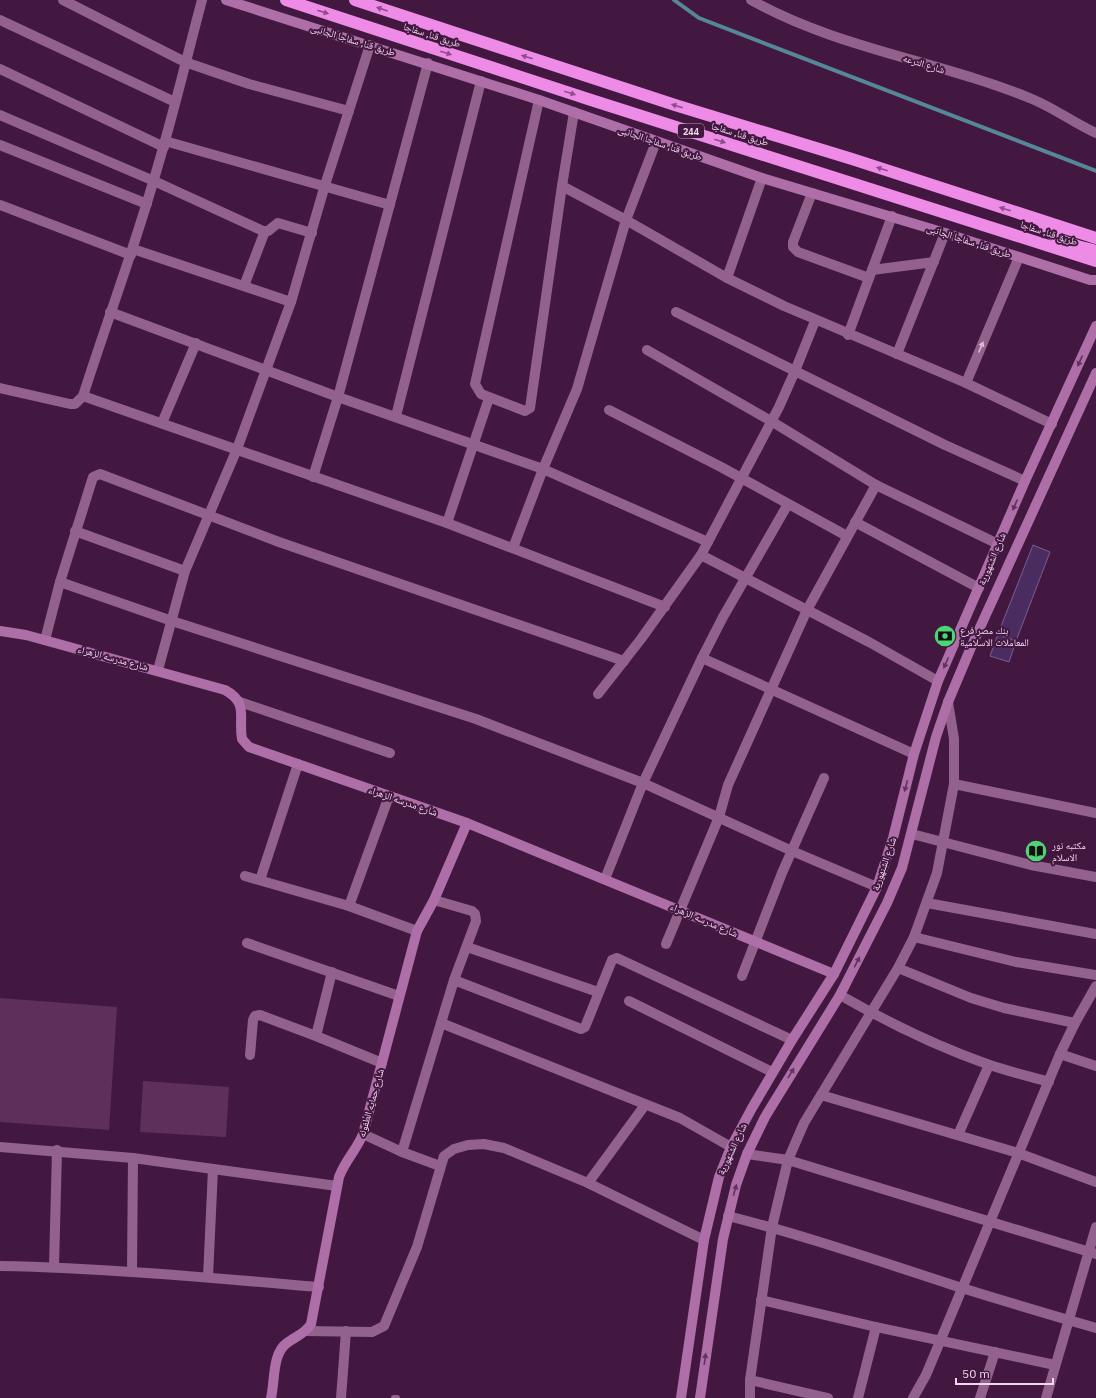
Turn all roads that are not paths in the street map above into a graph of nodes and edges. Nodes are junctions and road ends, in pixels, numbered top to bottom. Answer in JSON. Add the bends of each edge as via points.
{"nodes":[{"id":1,"x":63,"y":0,"type":"edge"},
{"id":2,"x":202,"y":0,"type":"edge"},
{"id":3,"x":226,"y":0,"type":"edge"},
{"id":4,"x":286,"y":0,"type":"edge"},
{"id":5,"x":355,"y":0,"type":"edge"},
{"id":6,"x":750,"y":0,"type":"edge"},
{"id":7,"x":0,"y":20,"type":"edge"},
{"id":8,"x":370,"y":45,"type":"junction"},
{"id":9,"x":185,"y":62,"type":"junction"},
{"id":10,"x":428,"y":63,"type":"junction"},
{"id":11,"x":0,"y":69,"type":"edge"},
{"id":12,"x":481,"y":81,"type":"junction"},
{"id":13,"x":539,"y":100,"type":"junction"},
{"id":14,"x":175,"y":102,"type":"junction"},
{"id":15,"x":349,"y":111,"type":"junction"},
{"id":16,"x":574,"y":112,"type":"junction"},
{"id":17,"x":0,"y":115,"type":"edge"},
{"id":18,"x":1096,"y":133,"type":"edge"},
{"id":19,"x":656,"y":142,"type":"junction"},
{"id":20,"x":164,"y":144,"type":"junction"},
{"id":21,"x":0,"y":145,"type":"edge"},
{"id":22,"x":762,"y":178,"type":"junction"},
{"id":23,"x":154,"y":181,"type":"junction"},
{"id":24,"x":325,"y":185,"type":"junction"},
{"id":25,"x":562,"y":186,"type":"junction"},
{"id":26,"x":812,"y":192,"type":"junction"},
{"id":27,"x":146,"y":204,"type":"junction"},
{"id":28,"x":0,"y":205,"type":"edge"},
{"id":29,"x":390,"y":205,"type":"junction"},
{"id":30,"x":892,"y":216,"type":"junction"},
{"id":31,"x":626,"y":220,"type":"junction"},
{"id":32,"x":1042,"y":221,"type":"junction"},
{"id":33,"x":265,"y":231,"type":"junction"},
{"id":34,"x":945,"y":232,"type":"junction"},
{"id":35,"x":312,"y":233,"type":"junction"},
{"id":36,"x":1096,"y":238,"type":"edge"},
{"id":37,"x":1096,"y":251,"type":"edge"},
{"id":38,"x":132,"y":252,"type":"junction"},
{"id":39,"x":1019,"y":257,"type":"junction"},
{"id":40,"x":1096,"y":261,"type":"edge"},
{"id":41,"x":934,"y":262,"type":"junction"},
{"id":42,"x":870,"y":274,"type":"junction"},
{"id":43,"x":727,"y":278,"type":"junction"},
{"id":44,"x":1096,"y":280,"type":"edge"},
{"id":45,"x":244,"y":286,"type":"junction"},
{"id":46,"x":291,"y":302,"type":"junction"},
{"id":47,"x":110,"y":312,"type":"junction"},
{"id":48,"x":676,"y":312,"type":"dead end"},
{"id":49,"x":815,"y":321,"type":"junction"},
{"id":50,"x":1096,"y":326,"type":"edge"},
{"id":51,"x":848,"y":335,"type":"junction"},
{"id":52,"x":196,"y":343,"type":"junction"},
{"id":53,"x":647,"y":350,"type":"dead end"},
{"id":54,"x":897,"y":354,"type":"junction"},
{"id":55,"x":266,"y":370,"type":"junction"},
{"id":56,"x":795,"y":371,"type":"junction"},
{"id":57,"x":1096,"y":373,"type":"edge"},
{"id":58,"x":966,"y":383,"type":"junction"},
{"id":59,"x":0,"y":388,"type":"edge"},
{"id":60,"x":83,"y":396,"type":"junction"},
{"id":61,"x":338,"y":397,"type":"junction"},
{"id":62,"x":489,"y":398,"type":"junction"},
{"id":63,"x":609,"y":410,"type":"dead end"},
{"id":64,"x":396,"y":416,"type":"junction"},
{"id":65,"x":772,"y":421,"type":"junction"},
{"id":66,"x":162,"y":423,"type":"junction"},
{"id":67,"x":1052,"y":424,"type":"junction"},
{"id":68,"x":473,"y":444,"type":"junction"},
{"id":69,"x":237,"y":449,"type":"junction"},
{"id":70,"x":543,"y":469,"type":"junction"},
{"id":71,"x":312,"y":477,"type":"junction"},
{"id":72,"x":741,"y":477,"type":"junction"},
{"id":73,"x":1025,"y":481,"type":"junction"},
{"id":74,"x":876,"y":485,"type":"junction"},
{"id":75,"x":788,"y":504,"type":"junction"},
{"id":76,"x":209,"y":515,"type":"junction"},
{"id":77,"x":855,"y":522,"type":"junction"},
{"id":78,"x":447,"y":523,"type":"junction"},
{"id":79,"x":75,"y":531,"type":"junction"},
{"id":80,"x":847,"y":536,"type":"junction"},
{"id":81,"x":708,"y":542,"type":"junction"},
{"id":82,"x":998,"y":544,"type":"junction"},
{"id":83,"x":513,"y":548,"type":"junction"},
{"id":84,"x":701,"y":555,"type":"junction"},
{"id":85,"x":185,"y":571,"type":"junction"},
{"id":86,"x":746,"y":579,"type":"junction"},
{"id":87,"x":60,"y":582,"type":"junction"},
{"id":88,"x":979,"y":588,"type":"junction"},
{"id":89,"x":665,"y":607,"type":"junction"},
{"id":90,"x":807,"y":610,"type":"junction"},
{"id":91,"x":172,"y":621,"type":"junction"},
{"id":92,"x":0,"y":631,"type":"edge"},
{"id":93,"x":45,"y":640,"type":"junction"},
{"id":94,"x":702,"y":658,"type":"junction"},
{"id":95,"x":624,"y":661,"type":"junction"},
{"id":96,"x":158,"y":670,"type":"junction"},
{"id":97,"x":938,"y":681,"type":"junction"},
{"id":98,"x":771,"y":688,"type":"junction"},
{"id":99,"x":598,"y":694,"type":"dead end"},
{"id":100,"x":240,"y":702,"type":"junction"},
{"id":101,"x":948,"y":702,"type":"junction"},
{"id":102,"x":390,"y":753,"type":"dead end"},
{"id":103,"x":914,"y":754,"type":"junction"},
{"id":104,"x":298,"y":764,"type":"junction"},
{"id":105,"x":824,"y":778,"type":"dead end"},
{"id":106,"x":643,"y":783,"type":"junction"},
{"id":107,"x":954,"y":784,"type":"junction"},
{"id":108,"x":389,"y":796,"type":"junction"},
{"id":109,"x":1096,"y":813,"type":"edge"},
{"id":110,"x":719,"y":818,"type":"junction"},
{"id":111,"x":467,"y":823,"type":"junction"},
{"id":112,"x":912,"y":834,"type":"junction"},
{"id":113,"x":944,"y":842,"type":"junction"},
{"id":114,"x":792,"y":851,"type":"junction"},
{"id":115,"x":245,"y":876,"type":"dead end"},
{"id":116,"x":1096,"y":877,"type":"edge"},
{"id":117,"x":605,"y":879,"type":"junction"},
{"id":118,"x":260,"y":880,"type":"junction"},
{"id":119,"x":877,"y":887,"type":"junction"},
{"id":120,"x":434,"y":900,"type":"junction"},
{"id":121,"x":928,"y":903,"type":"junction"},
{"id":122,"x":349,"y":906,"type":"junction"},
{"id":123,"x":680,"y":910,"type":"junction"},
{"id":124,"x":417,"y":931,"type":"junction"},
{"id":125,"x":1096,"y":934,"type":"edge"},
{"id":126,"x":914,"y":937,"type":"junction"},
{"id":127,"x":755,"y":942,"type":"junction"},
{"id":128,"x":247,"y":943,"type":"dead end"},
{"id":129,"x":666,"y":944,"type":"dead end"},
{"id":130,"x":467,"y":947,"type":"junction"},
{"id":131,"x":898,"y":968,"type":"junction"},
{"id":132,"x":332,"y":972,"type":"junction"},
{"id":133,"x":834,"y":974,"type":"junction"},
{"id":134,"x":1096,"y":975,"type":"edge"},
{"id":135,"x":742,"y":976,"type":"dead end"},
{"id":136,"x":454,"y":980,"type":"junction"},
{"id":137,"x":1096,"y":986,"type":"edge"},
{"id":138,"x":598,"y":992,"type":"junction"},
{"id":139,"x":840,"y":995,"type":"junction"},
{"id":140,"x":399,"y":996,"type":"junction"},
{"id":141,"x":629,"y":1001,"type":"dead end"},
{"id":142,"x":871,"y":1012,"type":"junction"},
{"id":143,"x":442,"y":1023,"type":"junction"},
{"id":144,"x":1074,"y":1023,"type":"junction"},
{"id":145,"x":316,"y":1036,"type":"junction"},
{"id":146,"x":792,"y":1040,"type":"junction"},
{"id":147,"x":250,"y":1054,"type":"dead end"},
{"id":148,"x":1060,"y":1054,"type":"junction"},
{"id":149,"x":382,"y":1063,"type":"junction"},
{"id":150,"x":989,"y":1065,"type":"junction"},
{"id":151,"x":1096,"y":1066,"type":"edge"},
{"id":152,"x":772,"y":1072,"type":"junction"},
{"id":153,"x":1049,"y":1082,"type":"junction"},
{"id":154,"x":821,"y":1095,"type":"junction"},
{"id":155,"x":646,"y":1105,"type":"junction"},
{"id":156,"x":363,"y":1134,"type":"junction"},
{"id":157,"x":958,"y":1136,"type":"junction"},
{"id":158,"x":0,"y":1147,"type":"edge"},
{"id":159,"x":731,"y":1147,"type":"junction"},
{"id":160,"x":57,"y":1150,"type":"junction"},
{"id":161,"x":402,"y":1152,"type":"junction"},
{"id":162,"x":1018,"y":1153,"type":"junction"},
{"id":163,"x":747,"y":1154,"type":"junction"},
{"id":164,"x":132,"y":1158,"type":"junction"},
{"id":165,"x":788,"y":1160,"type":"junction"},
{"id":166,"x":440,"y":1166,"type":"junction"},
{"id":167,"x":213,"y":1169,"type":"junction"},
{"id":168,"x":1096,"y":1182,"type":"edge"},
{"id":169,"x":588,"y":1183,"type":"junction"},
{"id":170,"x":337,"y":1186,"type":"junction"},
{"id":171,"x":728,"y":1216,"type":"junction"},
{"id":172,"x":990,"y":1222,"type":"junction"},
{"id":173,"x":772,"y":1227,"type":"junction"},
{"id":174,"x":1096,"y":1227,"type":"edge"},
{"id":175,"x":704,"y":1240,"type":"junction"},
{"id":176,"x":1092,"y":1252,"type":"edge"},
{"id":177,"x":0,"y":1266,"type":"edge"},
{"id":178,"x":54,"y":1267,"type":"junction"},
{"id":179,"x":132,"y":1272,"type":"junction"},
{"id":180,"x":208,"y":1277,"type":"junction"},
{"id":181,"x":318,"y":1287,"type":"junction"},
{"id":182,"x":963,"y":1288,"type":"junction"},
{"id":183,"x":761,"y":1300,"type":"junction"},
{"id":184,"x":1069,"y":1320,"type":"junction"},
{"id":185,"x":876,"y":1327,"type":"junction"},
{"id":186,"x":1096,"y":1328,"type":"edge"},
{"id":187,"x":306,"y":1331,"type":"junction"},
{"id":188,"x":346,"y":1331,"type":"junction"},
{"id":189,"x":940,"y":1340,"type":"junction"},
{"id":190,"x":995,"y":1352,"type":"junction"},
{"id":191,"x":1055,"y":1365,"type":"junction"},
{"id":192,"x":750,"y":1380,"type":"junction"},
{"id":193,"x":813,"y":1396,"type":"edge"},
{"id":194,"x":271,"y":1398,"type":"edge"},
{"id":195,"x":341,"y":1398,"type":"edge"},
{"id":196,"x":394,"y":1398,"type":"edge"},
{"id":197,"x":397,"y":1398,"type":"edge"},
{"id":198,"x":681,"y":1398,"type":"edge"},
{"id":199,"x":700,"y":1398,"type":"edge"},
{"id":200,"x":750,"y":1398,"type":"edge"},
{"id":201,"x":828,"y":1398,"type":"edge"},
{"id":202,"x":858,"y":1398,"type":"edge"},
{"id":203,"x":913,"y":1398,"type":"edge"},
{"id":204,"x":980,"y":1398,"type":"edge"},
{"id":205,"x":1046,"y":1398,"type":"edge"}],
"edges":[{"from":1,"to":9,"type":"street"},
{"from":2,"to":9,"type":"street"},
{"from":3,"to":8,"type":"street","name":"طريق قنا, سفاجا الجانبى"},
{"from":4,"to":40,"type":"highway","name":"طريق قنا, سفاجا","number":"244","one_way":true},
{"from":32,"to":5,"type":"highway","name":"طريق قنا, سفاجا","number":"244","one_way":true},
{"from":6,"to":18,"type":"street","name":"شارع الترعه","via":[[801,24],[846,41],[1032,98]]},
{"from":7,"to":14,"type":"street"},
{"from":8,"to":10,"type":"street","name":"طريق قنا, سفاجا الجانبى"},
{"from":8,"to":15,"type":"street"},
{"from":9,"to":14,"type":"street"},
{"from":9,"to":15,"type":"street","via":[[249,84]]},
{"from":10,"to":12,"type":"street","name":"طريق قنا, سفاجا الجانبى"},
{"from":10,"to":29,"type":"street"},
{"from":11,"to":20,"type":"street"},
{"from":12,"to":13,"type":"street","name":"طريق قنا, سفاجا الجانبى"},
{"from":12,"to":64,"type":"street"},
{"from":13,"to":16,"type":"street","name":"طريق قنا, سفاجا الجانبى"},
{"from":13,"to":62,"type":"street","via":[[475,384],[481,394]]},
{"from":14,"to":20,"type":"street"},
{"from":15,"to":24,"type":"street"},
{"from":16,"to":19,"type":"street","name":"طريق قنا, سفاجا الجانبى"},
{"from":16,"to":25,"type":"street"},
{"from":17,"to":23,"type":"street"},
{"from":19,"to":22,"type":"street","name":"طريق قنا, سفاجا الجانبى"},
{"from":19,"to":31,"type":"street"},
{"from":20,"to":23,"type":"street"},
{"from":20,"to":24,"type":"street"},
{"from":21,"to":27,"type":"street"},
{"from":22,"to":26,"type":"street","name":"طريق قنا, سفاجا الجانبى"},
{"from":22,"to":43,"type":"street"},
{"from":23,"to":27,"type":"street"},
{"from":23,"to":33,"type":"street"},
{"from":24,"to":29,"type":"street"},
{"from":24,"to":35,"type":"street"},
{"from":25,"to":31,"type":"street"},
{"from":25,"to":62,"type":"street","via":[[530,408],[525,410]]},
{"from":26,"to":30,"type":"street","name":"طريق قنا, سفاجا الجانبى"},
{"from":26,"to":42,"type":"street","via":[[793,247],[798,252]]},
{"from":27,"to":38,"type":"street"},
{"from":28,"to":38,"type":"street"},
{"from":29,"to":61,"type":"street"},
{"from":30,"to":34,"type":"street","name":"طريق قنا, سفاجا الجانبى"},
{"from":30,"to":42,"type":"street"},
{"from":31,"to":43,"type":"street"},
{"from":31,"to":70,"type":"street","via":[[577,389]]},
{"from":32,"to":36,"type":"highway","name":"طريق قنا, سفاجا","number":"244"},
{"from":32,"to":37,"type":"highway","via":[[1049,232],[1059,240]]},
{"from":33,"to":35,"type":"street","via":[[278,223]]},
{"from":33,"to":45,"type":"street"},
{"from":34,"to":39,"type":"street","name":"طريق قنا, سفاجا الجانبى"},
{"from":34,"to":41,"type":"street"},
{"from":35,"to":46,"type":"street"},
{"from":38,"to":45,"type":"street"},
{"from":38,"to":47,"type":"street"},
{"from":39,"to":44,"type":"street","name":"طريق قنا, سفاجا الجانبى"},
{"from":58,"to":39,"type":"street","one_way":true},
{"from":41,"to":42,"type":"street"},
{"from":41,"to":54,"type":"street"},
{"from":42,"to":51,"type":"street"},
{"from":43,"to":49,"type":"street"},
{"from":45,"to":46,"type":"street"},
{"from":46,"to":55,"type":"street"},
{"from":47,"to":52,"type":"street"},
{"from":47,"to":60,"type":"street"},
{"from":48,"to":56,"type":"street"},
{"from":49,"to":51,"type":"street"},
{"from":49,"to":56,"type":"street"},
{"from":50,"to":67,"type":"street","name":"شارع الشنهورية","one_way":true},
{"from":51,"to":54,"type":"street"},
{"from":52,"to":55,"type":"street"},
{"from":52,"to":66,"type":"street"},
{"from":53,"to":65,"type":"street"},
{"from":54,"to":58,"type":"street"},
{"from":55,"to":61,"type":"street"},
{"from":55,"to":69,"type":"street"},
{"from":56,"to":65,"type":"street"},
{"from":56,"to":73,"type":"street","via":[[945,445]]},
{"from":57,"to":101,"type":"street","name":"شارع الشنهورية"},
{"from":58,"to":67,"type":"street"},
{"from":59,"to":60,"type":"street","via":[[70,404],[75,404]]},
{"from":60,"to":66,"type":"street"},
{"from":61,"to":64,"type":"street"},
{"from":61,"to":71,"type":"street"},
{"from":62,"to":68,"type":"street"},
{"from":63,"to":72,"type":"street"},
{"from":64,"to":68,"type":"street"},
{"from":65,"to":72,"type":"street"},
{"from":65,"to":74,"type":"street"},
{"from":66,"to":69,"type":"street"},
{"from":67,"to":73,"type":"street","name":"شارع الشنهورية"},
{"from":68,"to":70,"type":"street"},
{"from":68,"to":78,"type":"street"},
{"from":69,"to":71,"type":"street"},
{"from":69,"to":76,"type":"street"},
{"from":70,"to":81,"type":"street"},
{"from":70,"to":83,"type":"street"},
{"from":71,"to":78,"type":"street"},
{"from":72,"to":75,"type":"street"},
{"from":72,"to":81,"type":"street"},
{"from":73,"to":82,"type":"street","name":"شارع الشنهورية","one_way":true},
{"from":74,"to":77,"type":"street"},
{"from":74,"to":82,"type":"street"},
{"from":75,"to":80,"type":"street"},
{"from":75,"to":86,"type":"street"},
{"from":76,"to":79,"type":"street","via":[[100,474],[92,477]]},
{"from":76,"to":85,"type":"street"},
{"from":76,"to":95,"type":"street","via":[[279,542]]},
{"from":77,"to":80,"type":"street"},
{"from":77,"to":88,"type":"street"},
{"from":78,"to":83,"type":"street"},
{"from":79,"to":85,"type":"street"},
{"from":79,"to":87,"type":"street"},
{"from":80,"to":90,"type":"street"},
{"from":81,"to":84,"type":"street"},
{"from":82,"to":88,"type":"street","name":"شارع الشنهورية"},
{"from":83,"to":89,"type":"street"},
{"from":84,"to":86,"type":"street"},
{"from":84,"to":89,"type":"street"},
{"from":85,"to":91,"type":"street"},
{"from":86,"to":90,"type":"street"},
{"from":86,"to":94,"type":"street","via":[[723,616]]},
{"from":87,"to":91,"type":"street"},
{"from":87,"to":93,"type":"street"},
{"from":88,"to":97,"type":"street","name":"شارع الشنهورية","one_way":true},
{"from":89,"to":95,"type":"street"},
{"from":90,"to":97,"type":"street"},
{"from":90,"to":98,"type":"street"},
{"from":91,"to":96,"type":"street"},
{"from":91,"to":106,"type":"street","via":[[448,708]]},
{"from":92,"to":93,"type":"street","name":"شارع مدرسه الزهراء"},
{"from":93,"to":96,"type":"street","name":"شارع مدرسه الزهراء"},
{"from":94,"to":98,"type":"street"},
{"from":94,"to":106,"type":"street"},
{"from":95,"to":99,"type":"street"},
{"from":96,"to":100,"type":"street","name":"شارع مدرسه الزهراء","via":[[225,690]]},
{"from":97,"to":103,"type":"street","name":"شارع الشنهورية"},
{"from":98,"to":103,"type":"street"},
{"from":98,"to":110,"type":"street","via":[[728,785]]},
{"from":100,"to":102,"type":"street"},
{"from":100,"to":104,"type":"street","name":"شارع مدرسه الزهراء","via":[[241,734],[244,744]]},
{"from":101,"to":107,"type":"street","via":[[954,739]]},
{"from":101,"to":112,"type":"street","name":"شارع الشنهورية","via":[[936,737]]},
{"from":103,"to":119,"type":"street","name":"شارع الشنهورية","one_way":true,"via":[[893,838]]},
{"from":104,"to":108,"type":"street","name":"شارع مدرسه الزهراء"},
{"from":104,"to":118,"type":"street"},
{"from":105,"to":114,"type":"street"},
{"from":106,"to":110,"type":"street"},
{"from":106,"to":117,"type":"street"},
{"from":107,"to":109,"type":"street"},
{"from":107,"to":113,"type":"street"},
{"from":108,"to":111,"type":"street","name":"شارع مدرسه الزهراء"},
{"from":108,"to":122,"type":"street"},
{"from":110,"to":114,"type":"street"},
{"from":110,"to":123,"type":"street"},
{"from":111,"to":117,"type":"street","name":"شارع مدرسه الزهراء"},
{"from":111,"to":120,"type":"street","name":"شارع حمايه الطفوله"},
{"from":112,"to":113,"type":"street"},
{"from":139,"to":112,"type":"street","name":"شارع الشنهورية","one_way":true,"via":[[887,903],[902,868]]},
{"from":113,"to":116,"type":"street","via":[[1031,865]]},
{"from":113,"to":121,"type":"street"},
{"from":114,"to":119,"type":"street"},
{"from":114,"to":127,"type":"street"},
{"from":115,"to":118,"type":"street"},
{"from":117,"to":123,"type":"street","name":"شارع مدرسه الزهراء"},
{"from":118,"to":122,"type":"street"},
{"from":119,"to":133,"type":"street","name":"شارع الشنهورية"},
{"from":120,"to":124,"type":"street","name":"شارع حمايه الطفوله"},
{"from":120,"to":130,"type":"street","via":[[475,914],[476,921]]},
{"from":121,"to":125,"type":"street"},
{"from":121,"to":126,"type":"street"},
{"from":122,"to":124,"type":"street"},
{"from":123,"to":127,"type":"street","name":"شارع مدرسه الزهراء"},
{"from":123,"to":129,"type":"street"},
{"from":124,"to":140,"type":"street","name":"شارع حمايه الطفوله"},
{"from":126,"to":131,"type":"street"},
{"from":126,"to":134,"type":"street","via":[[1016,962]]},
{"from":127,"to":133,"type":"street","name":"شارع مدرسه الزهراء"},
{"from":127,"to":135,"type":"street"},
{"from":128,"to":132,"type":"street"},
{"from":130,"to":136,"type":"street"},
{"from":130,"to":138,"type":"street"},
{"from":131,"to":142,"type":"street"},
{"from":131,"to":144,"type":"street","via":[[978,1000]]},
{"from":132,"to":140,"type":"street"},
{"from":132,"to":145,"type":"street"},
{"from":133,"to":146,"type":"street","name":"شارع الشنهورية"},
{"from":136,"to":138,"type":"street","via":[[582,1029]]},
{"from":136,"to":143,"type":"street"},
{"from":137,"to":144,"type":"street"},
{"from":138,"to":146,"type":"street","via":[[612,960],[617,958]]},
{"from":139,"to":142,"type":"street"},
{"from":163,"to":139,"type":"street","name":"شارع الشنهورية","one_way":true,"via":[[765,1117]]},
{"from":140,"to":149,"type":"street","name":"شارع حمايه الطفوله"},
{"from":141,"to":152,"type":"street"},
{"from":142,"to":150,"type":"street","via":[[949,1050]]},
{"from":142,"to":154,"type":"street"},
{"from":143,"to":155,"type":"street"},
{"from":143,"to":161,"type":"street"},
{"from":144,"to":148,"type":"street"},
{"from":145,"to":147,"type":"street","via":[[260,1015],[255,1016]]},
{"from":145,"to":149,"type":"street"},
{"from":146,"to":152,"type":"street","name":"شارع الشنهورية"},
{"from":148,"to":151,"type":"street"},
{"from":148,"to":153,"type":"street"},
{"from":149,"to":156,"type":"street","name":"شارع حمايه الطفوله"},
{"from":150,"to":153,"type":"street"},
{"from":150,"to":157,"type":"street"},
{"from":152,"to":159,"type":"street","name":"شارع الشنهورية"},
{"from":153,"to":162,"type":"street"},
{"from":154,"to":157,"type":"street"},
{"from":154,"to":165,"type":"street","via":[[804,1123]]},
{"from":155,"to":159,"type":"street","via":[[680,1118]]},
{"from":155,"to":169,"type":"street"},
{"from":156,"to":161,"type":"street"},
{"from":156,"to":170,"type":"street","name":"شارع حمايه الطفوله","via":[[342,1168]]},
{"from":157,"to":162,"type":"street"},
{"from":158,"to":160,"type":"street"},
{"from":159,"to":175,"type":"street","name":"شارع الشنهورية","via":[[719,1177]]},
{"from":160,"to":164,"type":"street"},
{"from":160,"to":178,"type":"street"},
{"from":161,"to":166,"type":"street"},
{"from":162,"to":168,"type":"street"},
{"from":162,"to":172,"type":"street"},
{"from":163,"to":165,"type":"street"},
{"from":171,"to":163,"type":"street","name":"شارع الشنهورية","one_way":true},
{"from":164,"to":167,"type":"street"},
{"from":164,"to":179,"type":"street"},
{"from":165,"to":172,"type":"street"},
{"from":165,"to":173,"type":"street"},
{"from":166,"to":169,"type":"street","via":[[444,1156],[454,1149],[484,1144],[504,1148]]},
{"from":166,"to":188,"type":"street","via":[[417,1247],[384,1326],[372,1332]]},
{"from":167,"to":170,"type":"street"},
{"from":167,"to":180,"type":"street"},
{"from":169,"to":175,"type":"street"},
{"from":170,"to":181,"type":"street","name":"شارع حمايه الطفوله"},
{"from":171,"to":173,"type":"street"},
{"from":199,"to":171,"type":"street","name":"شارع الشنهورية","one_way":true},
{"from":172,"to":176,"type":"street"},
{"from":172,"to":182,"type":"street"},
{"from":173,"to":182,"type":"street"},
{"from":173,"to":183,"type":"street"},
{"from":174,"to":176,"type":"street"},
{"from":175,"to":198,"type":"street","name":"شارع الشنهورية"},
{"from":176,"to":184,"type":"street"},
{"from":177,"to":178,"type":"street"},
{"from":178,"to":179,"type":"street"},
{"from":179,"to":180,"type":"street"},
{"from":180,"to":181,"type":"street"},
{"from":181,"to":187,"type":"street","name":"شارع حمايه الطفوله","via":[[314,1317]]},
{"from":182,"to":184,"type":"street"},
{"from":182,"to":189,"type":"street"},
{"from":183,"to":185,"type":"street"},
{"from":183,"to":192,"type":"street"},
{"from":184,"to":186,"type":"street"},
{"from":184,"to":191,"type":"street"},
{"from":185,"to":189,"type":"street"},
{"from":185,"to":202,"type":"street"},
{"from":187,"to":188,"type":"street"},
{"from":187,"to":194,"type":"street","name":"شارع حمايه الطفوله","via":[[282,1348],[278,1355]]},
{"from":188,"to":195,"type":"street"},
{"from":189,"to":190,"type":"street"},
{"from":189,"to":203,"type":"street","via":[[926,1375]]},
{"from":190,"to":191,"type":"street"},
{"from":190,"to":204,"type":"street"},
{"from":191,"to":205,"type":"street"},
{"from":192,"to":193,"type":"street"},
{"from":192,"to":200,"type":"street"},
{"from":193,"to":201,"type":"street"},
{"from":196,"to":197,"type":"lane"}]}
